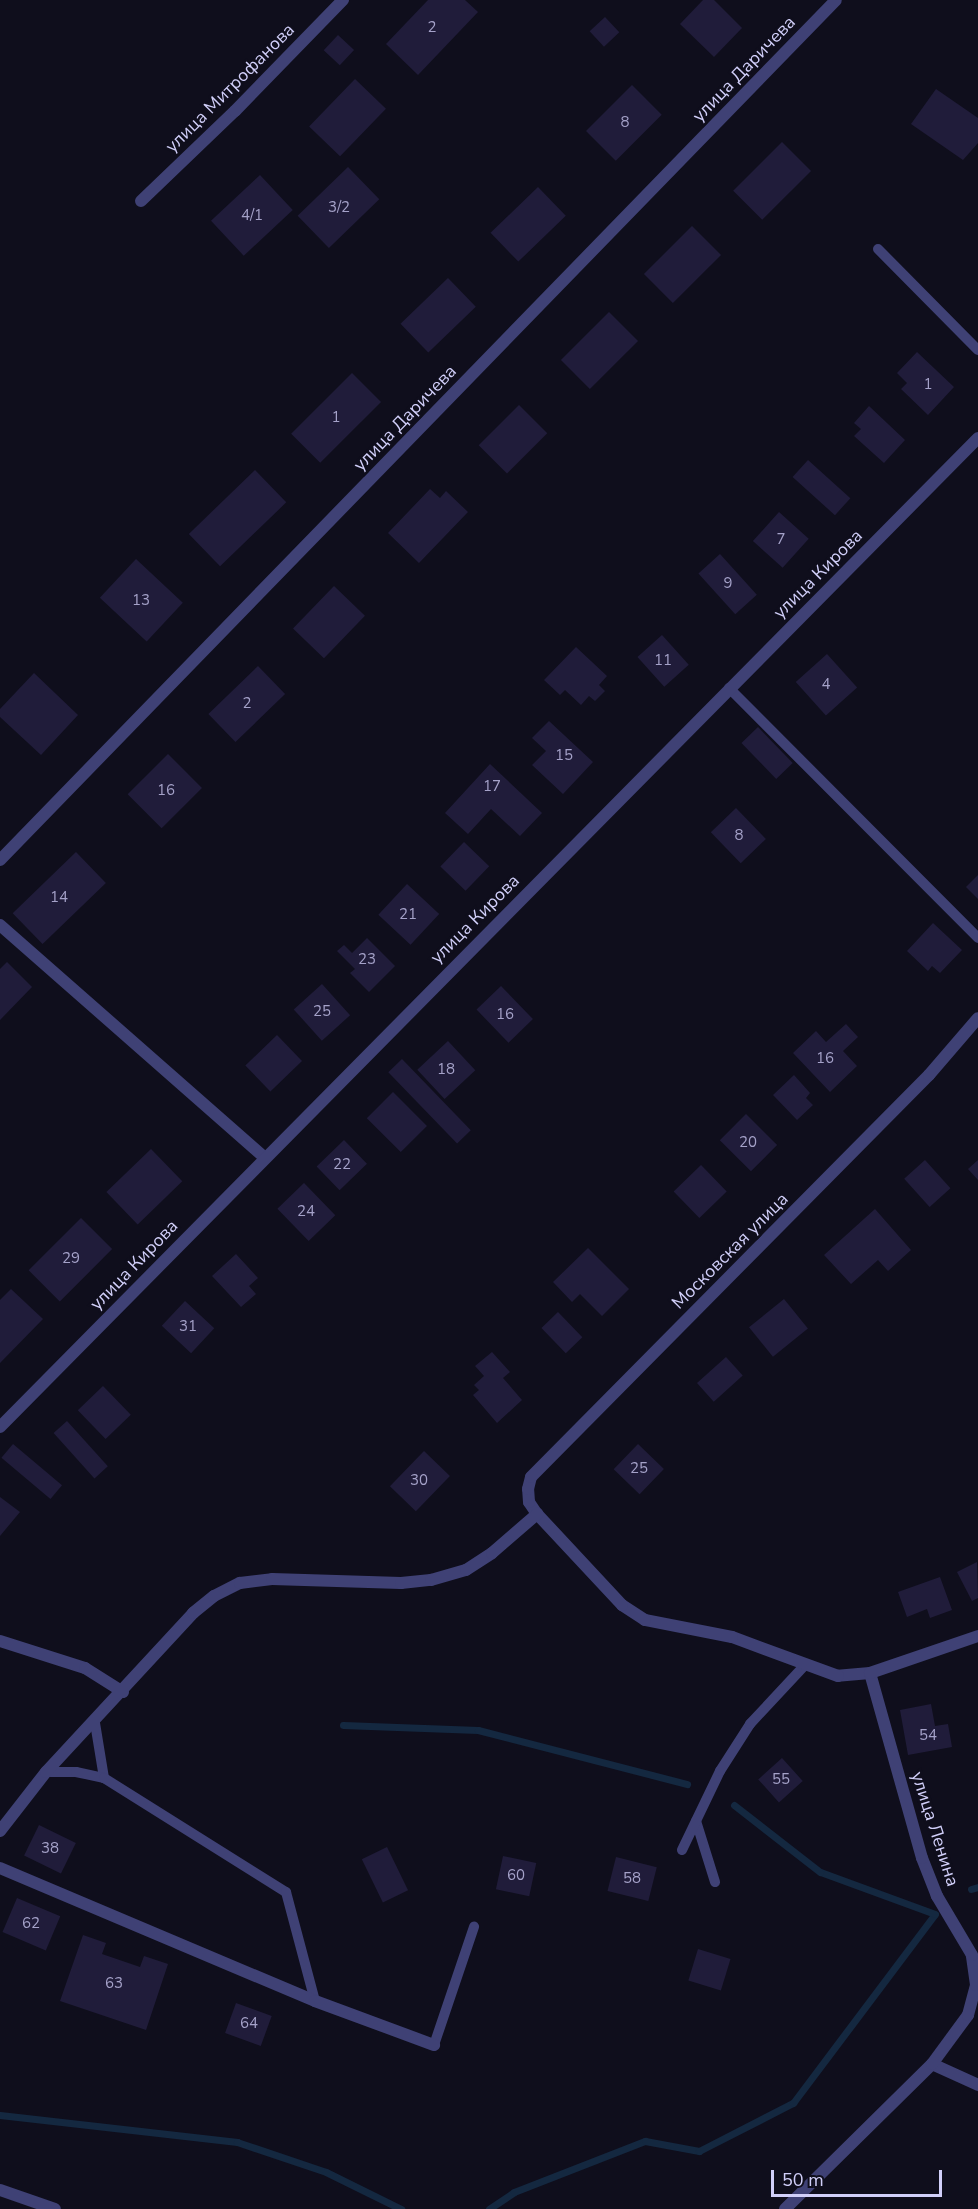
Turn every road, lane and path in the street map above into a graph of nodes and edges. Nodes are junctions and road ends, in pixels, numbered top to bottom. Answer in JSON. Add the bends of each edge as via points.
{"nodes":[{"id":1,"x":342,"y":0,"type":"edge"},
{"id":2,"x":836,"y":0,"type":"edge"},
{"id":3,"x":141,"y":201,"type":"dead end"},
{"id":4,"x":878,"y":249,"type":"dead end"},
{"id":5,"x":978,"y":350,"type":"edge"},
{"id":6,"x":978,"y":438,"type":"edge"},
{"id":7,"x":729,"y":688,"type":"junction"},
{"id":8,"x":0,"y":860,"type":"edge"},
{"id":9,"x":0,"y":925,"type":"edge"},
{"id":10,"x":978,"y":938,"type":"edge"},
{"id":11,"x":978,"y":1018,"type":"edge"},
{"id":12,"x":264,"y":1157,"type":"junction"},
{"id":13,"x":0,"y":1427,"type":"edge"},
{"id":14,"x":537,"y":1514,"type":"junction"},
{"id":15,"x":978,"y":1636,"type":"edge"},
{"id":16,"x":0,"y":1641,"type":"edge"},
{"id":17,"x":805,"y":1665,"type":"junction"},
{"id":18,"x":870,"y":1672,"type":"junction"},
{"id":19,"x":123,"y":1692,"type":"junction"},
{"id":20,"x":95,"y":1723,"type":"junction"},
{"id":21,"x":46,"y":1772,"type":"junction"},
{"id":22,"x":104,"y":1778,"type":"junction"},
{"id":23,"x":696,"y":1821,"type":"junction"},
{"id":24,"x":0,"y":1831,"type":"edge"},
{"id":25,"x":682,"y":1850,"type":"dead end"},
{"id":26,"x":0,"y":1868,"type":"edge"},
{"id":27,"x":715,"y":1882,"type":"dead end"},
{"id":28,"x":474,"y":1927,"type":"dead end"},
{"id":29,"x":315,"y":2001,"type":"junction"},
{"id":30,"x":434,"y":2045,"type":"joint"},
{"id":31,"x":932,"y":2064,"type":"junction"},
{"id":32,"x":978,"y":2085,"type":"edge"},
{"id":33,"x":0,"y":2190,"type":"edge"},
{"id":34,"x":40,"y":2206,"type":"edge"},
{"id":35,"x":55,"y":2209,"type":"edge"},
{"id":36,"x":785,"y":2209,"type":"edge"}],
"edges":[{"from":1,"to":3,"type":"street","name":"улица Митрофанова"},
{"from":2,"to":8,"type":"street","name":"улица Даричева"},
{"from":4,"to":5,"type":"lane"},
{"from":6,"to":7,"type":"street","name":"улица Кирова"},
{"from":7,"to":10,"type":"lane"},
{"from":7,"to":12,"type":"street","name":"улица Кирова"},
{"from":9,"to":12,"type":"street"},
{"from":11,"to":14,"type":"street","name":"Московская улица","via":[[929,1075],[531,1477],[529,1502]]},
{"from":12,"to":13,"type":"street","name":"улица Кирова"},
{"from":14,"to":17,"type":"street","via":[[622,1605],[645,1620],[732,1637]]},
{"from":14,"to":19,"type":"street","via":[[492,1554],[465,1570],[431,1580],[401,1583],[272,1579],[240,1583],[214,1596],[193,1613]]},
{"from":15,"to":18,"type":"street"},
{"from":16,"to":19,"type":"street","via":[[85,1668]]},
{"from":17,"to":18,"type":"street","via":[[838,1676]]},
{"from":17,"to":23,"type":"lane","via":[[750,1724],[720,1771]]},
{"from":18,"to":31,"type":"street","name":"улица Ленина","via":[[922,1858],[937,1896],[972,1955],[976,1985],[968,2015]]},
{"from":19,"to":20,"type":"street"},
{"from":20,"to":21,"type":"street"},
{"from":20,"to":22,"type":"lane"},
{"from":21,"to":22,"type":"lane"},
{"from":21,"to":24,"type":"street"},
{"from":22,"to":29,"type":"lane","via":[[286,1893]]},
{"from":23,"to":25,"type":"lane"},
{"from":23,"to":27,"type":"lane"},
{"from":26,"to":29,"type":"street"},
{"from":28,"to":30,"type":"lane"},
{"from":29,"to":30,"type":"street"},
{"from":31,"to":32,"type":"street"},
{"from":31,"to":36,"type":"street","name":"улица Ленина"},
{"from":33,"to":34,"type":"street"},
{"from":34,"to":35,"type":"street"}]}
